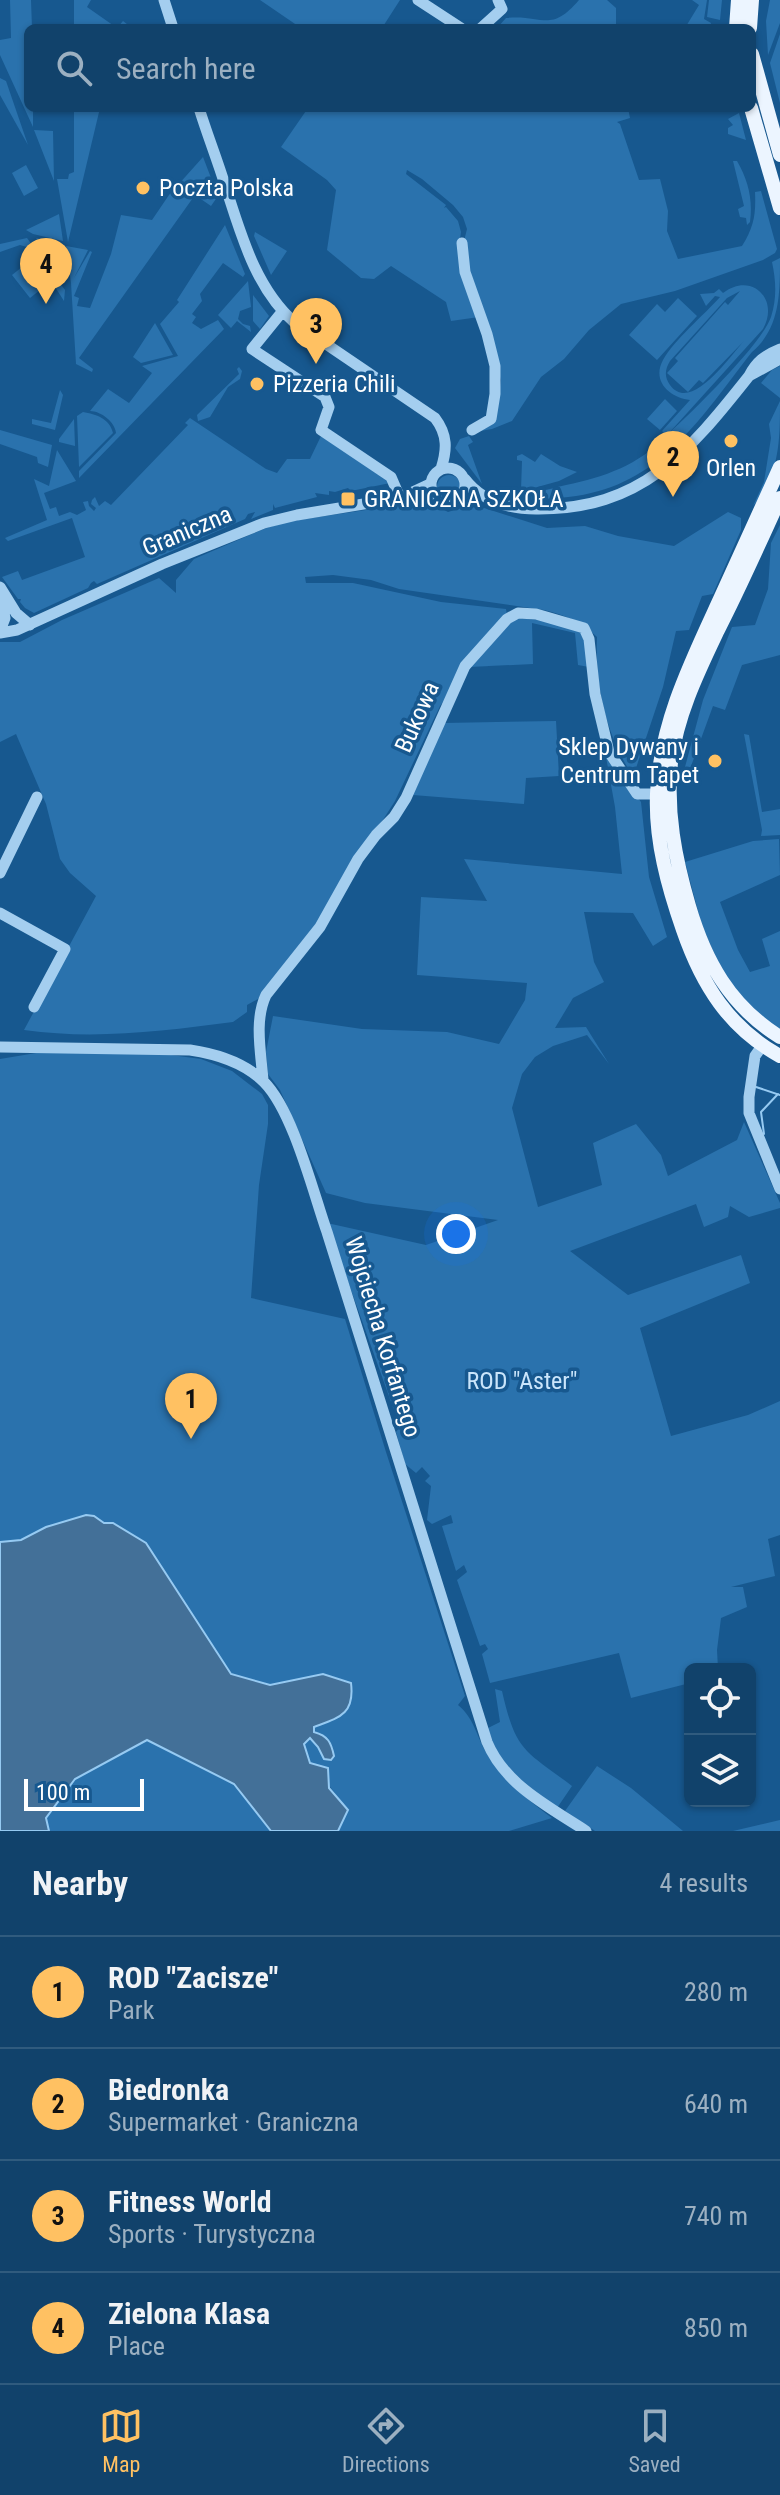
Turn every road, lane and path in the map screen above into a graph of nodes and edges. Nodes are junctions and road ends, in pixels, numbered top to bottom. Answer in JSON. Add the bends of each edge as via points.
{"nodes":[{"id":1,"x":164,"y":0,"type":"edge"},
{"id":2,"x":418,"y":0,"type":"edge"},
{"id":3,"x":498,"y":0,"type":"edge"},
{"id":4,"x":738,"y":0,"type":"edge"},
{"id":5,"x":752,"y":0,"type":"edge"},
{"id":6,"x":172,"y":24,"type":"edge"},
{"id":7,"x":455,"y":24,"type":"edge"},
{"id":8,"x":485,"y":24,"type":"edge"},
{"id":9,"x":736,"y":24,"type":"edge"},
{"id":10,"x":750,"y":24,"type":"edge"},
{"id":11,"x":756,"y":68,"type":"edge"},
{"id":12,"x":200,"y":112,"type":"edge"},
{"id":13,"x":752,"y":112,"type":"edge"},
{"id":14,"x":780,"y":155,"type":"edge"},
{"id":15,"x":780,"y":208,"type":"edge"},
{"id":16,"x":462,"y":243,"type":"dead end"},
{"id":17,"x":282,"y":312,"type":"junction"},
{"id":18,"x":780,"y":349,"type":"edge"},
{"id":19,"x":780,"y":359,"type":"edge"},
{"id":20,"x":749,"y":376,"type":"junction"},
{"id":21,"x":472,"y":430,"type":"dead end"},
{"id":22,"x":446,"y":453,"type":"junction"},
{"id":23,"x":780,"y":467,"type":"edge"},
{"id":24,"x":441,"y":469,"type":"junction"},
{"id":25,"x":461,"y":475,"type":"junction"},
{"id":26,"x":430,"y":484,"type":"junction"},
{"id":27,"x":400,"y":498,"type":"junction"},
{"id":28,"x":780,"y":498,"type":"edge"},
{"id":29,"x":437,"y":499,"type":"junction"},
{"id":30,"x":453,"y":502,"type":"junction"},
{"id":31,"x":494,"y":502,"type":"junction"},
{"id":32,"x":0,"y":589,"type":"edge"},
{"id":33,"x":715,"y":623,"type":"junction"},
{"id":34,"x":30,"y":625,"type":"junction"},
{"id":35,"x":0,"y":632,"type":"edge"},
{"id":36,"x":657,"y":794,"type":"junction"},
{"id":37,"x":37,"y":797,"type":"dead end"},
{"id":38,"x":0,"y":873,"type":"edge"},
{"id":39,"x":0,"y":913,"type":"edge"},
{"id":40,"x":34,"y":1007,"type":"dead end"},
{"id":41,"x":780,"y":1037,"type":"edge"},
{"id":42,"x":762,"y":1046,"type":"junction"},
{"id":43,"x":0,"y":1047,"type":"edge"},
{"id":44,"x":780,"y":1056,"type":"edge"},
{"id":45,"x":263,"y":1080,"type":"junction"},
{"id":46,"x":780,"y":1189,"type":"edge"},
{"id":47,"x":586,"y":1831,"type":"edge"}],
"edges":[{"from":1,"to":6,"type":"street"},
{"from":2,"to":7,"type":"street"},
{"from":3,"to":8,"type":"street","via":[[502,9]]},
{"from":4,"to":9,"type":"main road"},
{"from":5,"to":10,"type":"main road"},
{"from":11,"to":14,"type":"main road"},
{"from":12,"to":17,"type":"street","via":[[246,249]]},
{"from":13,"to":15,"type":"main road"},
{"from":16,"to":21,"type":"street","via":[[465,272],[495,366],[491,419]]},
{"from":17,"to":22,"type":"street","via":[[428,413],[441,426]]},
{"from":17,"to":27,"type":"street","via":[[252,349],[325,397],[329,407],[321,430],[391,477]]},
{"from":18,"to":20,"type":"street","via":[[765,355]]},
{"from":19,"to":20,"type":"street"},
{"from":20,"to":31,"type":"street","via":[[697,439],[628,493],[545,509]]},
{"from":22,"to":24,"type":"street"},
{"from":22,"to":25,"type":"street"},
{"from":23,"to":33,"type":"main road"},
{"from":24,"to":25,"type":"street"},
{"from":24,"to":26,"type":"street"},
{"from":25,"to":30,"type":"street","via":[[465,491]]},
{"from":25,"to":31,"type":"street"},
{"from":26,"to":27,"type":"street","name":"Graniczna"},
{"from":26,"to":29,"type":"street"},
{"from":27,"to":29,"type":"street","name":"Graniczna"},
{"from":27,"to":34,"type":"street","name":"Graniczna","via":[[264,523]]},
{"from":28,"to":33,"type":"main road"},
{"from":29,"to":30,"type":"street"},
{"from":30,"to":31,"type":"street"},
{"from":32,"to":34,"type":"street"},
{"from":32,"to":35,"type":"street","via":[[5,618]]},
{"from":33,"to":36,"type":"main road","via":[[688,668],[672,712]]},
{"from":33,"to":41,"type":"main road","via":[[675,743],[672,834],[693,918],[712,967],[740,1005]]},
{"from":34,"to":35,"type":"street","name":"Graniczna"},
{"from":36,"to":42,"type":"main road","via":[[664,863],[690,951],[719,1006]]},
{"from":36,"to":45,"type":"street","name":"Bukowa","via":[[637,794],[609,752],[584,628],[536,614],[518,613],[507,619],[465,666],[394,817],[358,859],[320,927],[266,995],[260,1029]]},
{"from":37,"to":38,"type":"street"},
{"from":39,"to":40,"type":"street","via":[[65,949]]},
{"from":42,"to":44,"type":"main road"},
{"from":42,"to":46,"type":"street","via":[[755,1056],[749,1113]]},
{"from":43,"to":45,"type":"street","name":"Wojciecha Korfantego","via":[[190,1050],[233,1061]]},
{"from":45,"to":47,"type":"street","name":"Wojciecha Korfantego","via":[[283,1110],[327,1232],[495,1761],[536,1799]]}]}
